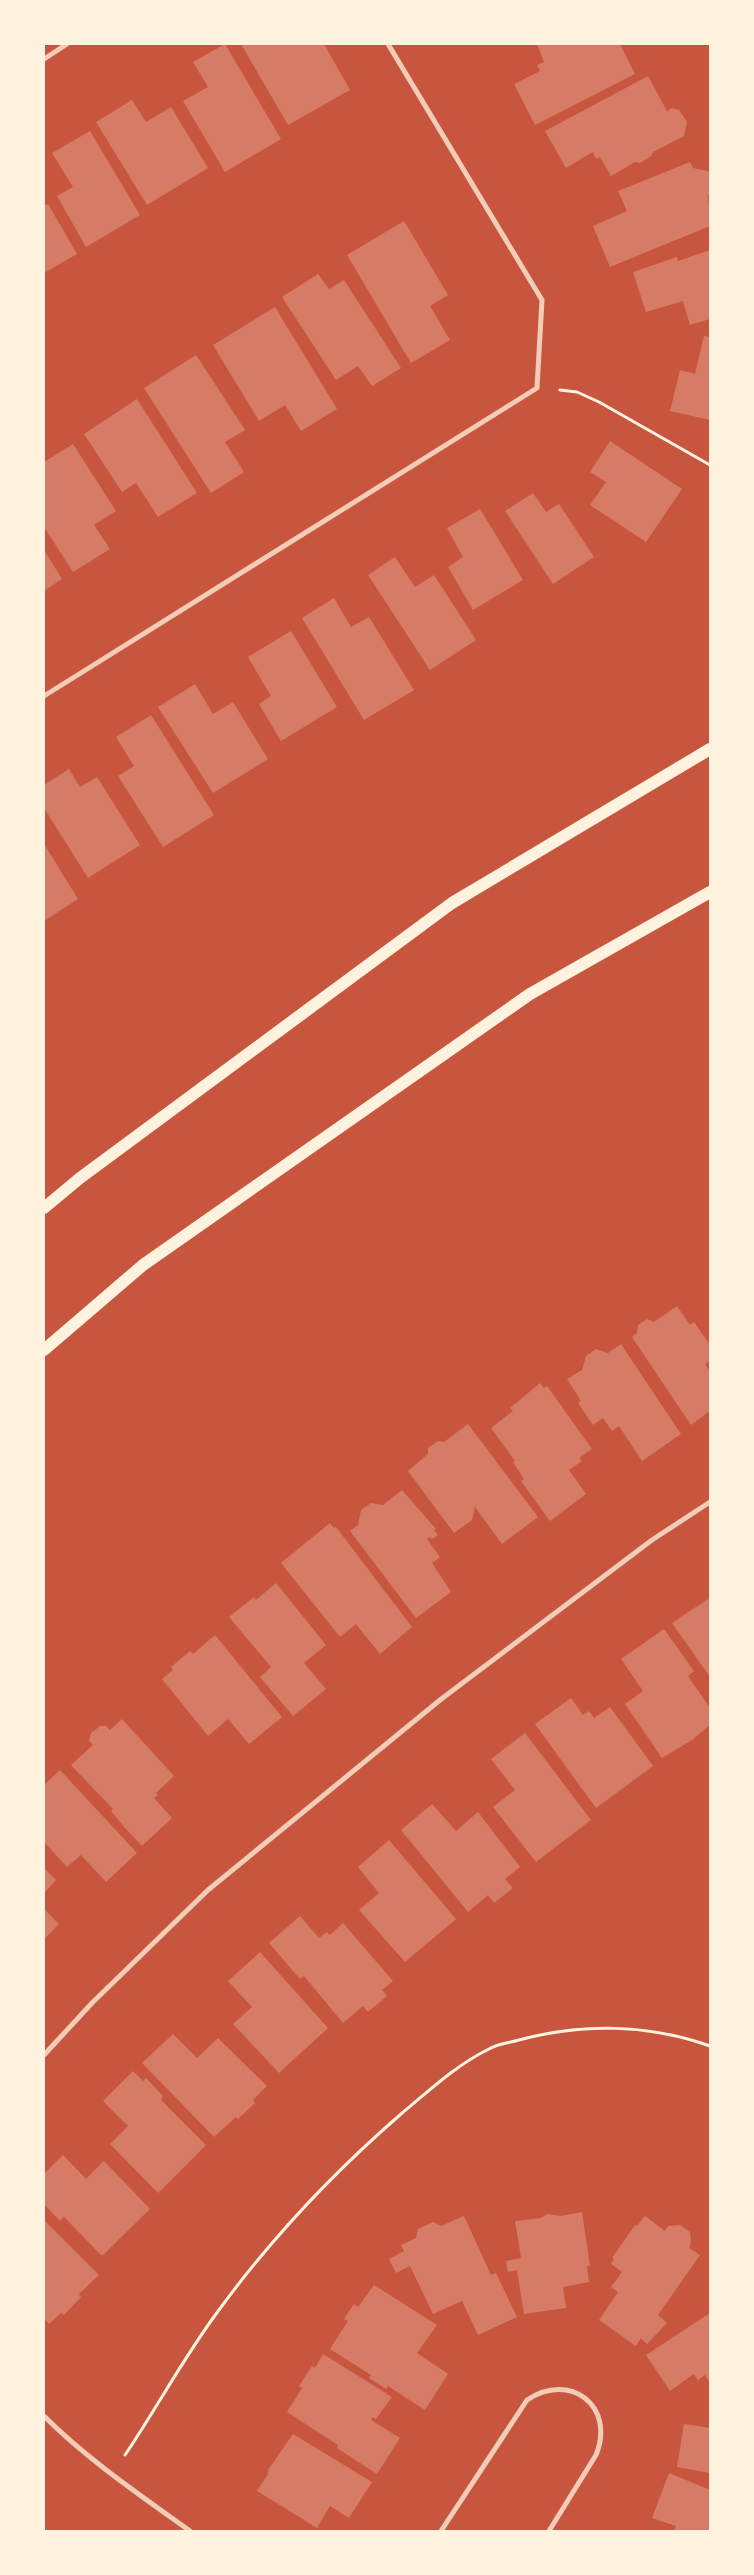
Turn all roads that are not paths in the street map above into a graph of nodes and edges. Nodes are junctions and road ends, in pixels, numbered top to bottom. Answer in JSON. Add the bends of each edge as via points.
{"nodes":[{"id":1,"x":67,"y":44,"type":"edge"},
{"id":2,"x":388,"y":44,"type":"edge"},
{"id":3,"x":44,"y":59,"type":"edge"},
{"id":4,"x":44,"y":696,"type":"edge"},
{"id":5,"x":710,"y":749,"type":"edge"},
{"id":6,"x":710,"y":892,"type":"edge"},
{"id":7,"x":44,"y":1208,"type":"edge"},
{"id":8,"x":44,"y":1350,"type":"edge"},
{"id":9,"x":710,"y":1502,"type":"edge"},
{"id":10,"x":44,"y":2055,"type":"edge"},
{"id":11,"x":44,"y":2416,"type":"edge"},
{"id":12,"x":190,"y":2531,"type":"edge"},
{"id":13,"x":441,"y":2531,"type":"edge"},
{"id":14,"x":549,"y":2531,"type":"edge"}],
"edges":[{"from":1,"to":3,"type":"street"},
{"from":2,"to":4,"type":"street","via":[[542,300],[537,388]]},
{"from":5,"to":7,"type":"main road","via":[[452,903]]},
{"from":6,"to":8,"type":"main road","via":[[530,994],[143,1265]]},
{"from":9,"to":10,"type":"street","via":[[652,1540],[440,1700],[208,1890],[92,2003]]},
{"from":11,"to":12,"type":"street","via":[[112,2475]]},
{"from":13,"to":14,"type":"street","via":[[527,2400],[540,2391],[554,2388],[583,2396],[599,2416],[602,2429],[596,2455]]}]}
